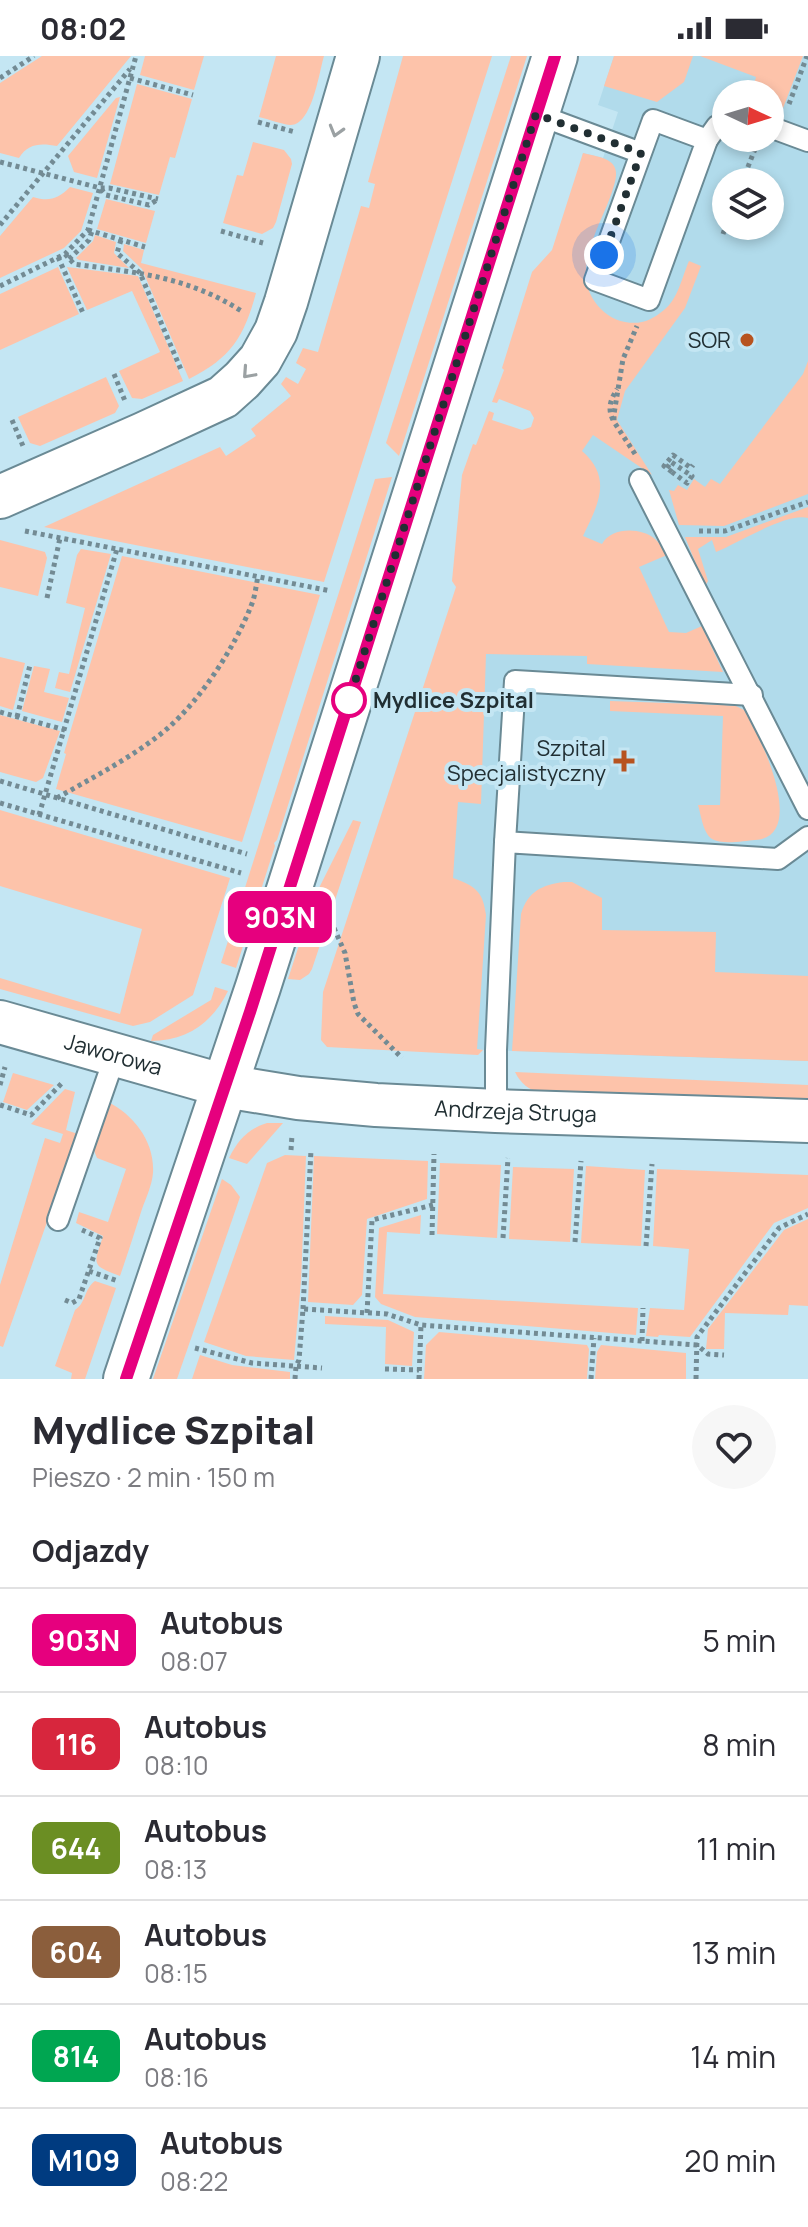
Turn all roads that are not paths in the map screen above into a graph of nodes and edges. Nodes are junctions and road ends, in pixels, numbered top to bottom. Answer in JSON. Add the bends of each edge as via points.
{"nodes":[{"id":1,"x":358,"y":56,"type":"edge"},
{"id":2,"x":555,"y":56,"type":"edge"},
{"id":3,"x":536,"y":114,"type":"junction"},
{"id":4,"x":784,"y":124,"type":"edge"},
{"id":5,"x":712,"y":133,"type":"edge"},
{"id":6,"x":707,"y":140,"type":"junction"},
{"id":7,"x":808,"y":141,"type":"edge"},
{"id":8,"x":641,"y":153,"type":"junction"},
{"id":9,"x":640,"y":480,"type":"road end"},
{"id":10,"x":8,"y":513,"type":"edge"},
{"id":11,"x":752,"y":695,"type":"junction"},
{"id":12,"x":808,"y":809,"type":"edge"},
{"id":13,"x":808,"y":837,"type":"edge"},
{"id":14,"x":505,"y":842,"type":"junction"},
{"id":15,"x":0,"y":1022,"type":"edge"},
{"id":16,"x":115,"y":1056,"type":"junction"},
{"id":17,"x":225,"y":1086,"type":"junction"},
{"id":18,"x":496,"y":1111,"type":"junction"},
{"id":19,"x":808,"y":1121,"type":"edge"},
{"id":20,"x":58,"y":1220,"type":"road end"},
{"id":21,"x":126,"y":1379,"type":"edge"}],
"edges":[{"from":1,"to":10,"type":"street","one_way":true,"via":[[286,302],[260,360],[223,397],[22,489]]},
{"from":2,"to":3,"type":"street"},
{"from":3,"to":8,"type":"lane"},
{"from":3,"to":17,"type":"street"},
{"from":4,"to":7,"type":"lane"},
{"from":5,"to":6,"type":"lane"},
{"from":6,"to":8,"type":"lane","via":[[653,120]]},
{"from":6,"to":8,"type":"lane","via":[[649,300],[595,280]]},
{"from":9,"to":11,"type":"lane"},
{"from":11,"to":12,"type":"lane"},
{"from":11,"to":14,"type":"lane","via":[[515,681]]},
{"from":13,"to":14,"type":"lane","via":[[778,859]]},
{"from":14,"to":18,"type":"lane"},
{"from":15,"to":16,"type":"street","name":"Jaworowa"},
{"from":16,"to":17,"type":"street","name":"Jaworowa"},
{"from":16,"to":20,"type":"lane"},
{"from":17,"to":18,"type":"street","name":"Andrzeja Struga","via":[[329,1101]]},
{"from":17,"to":21,"type":"street"},
{"from":18,"to":19,"type":"street","name":"Andrzeja Struga"}]}
